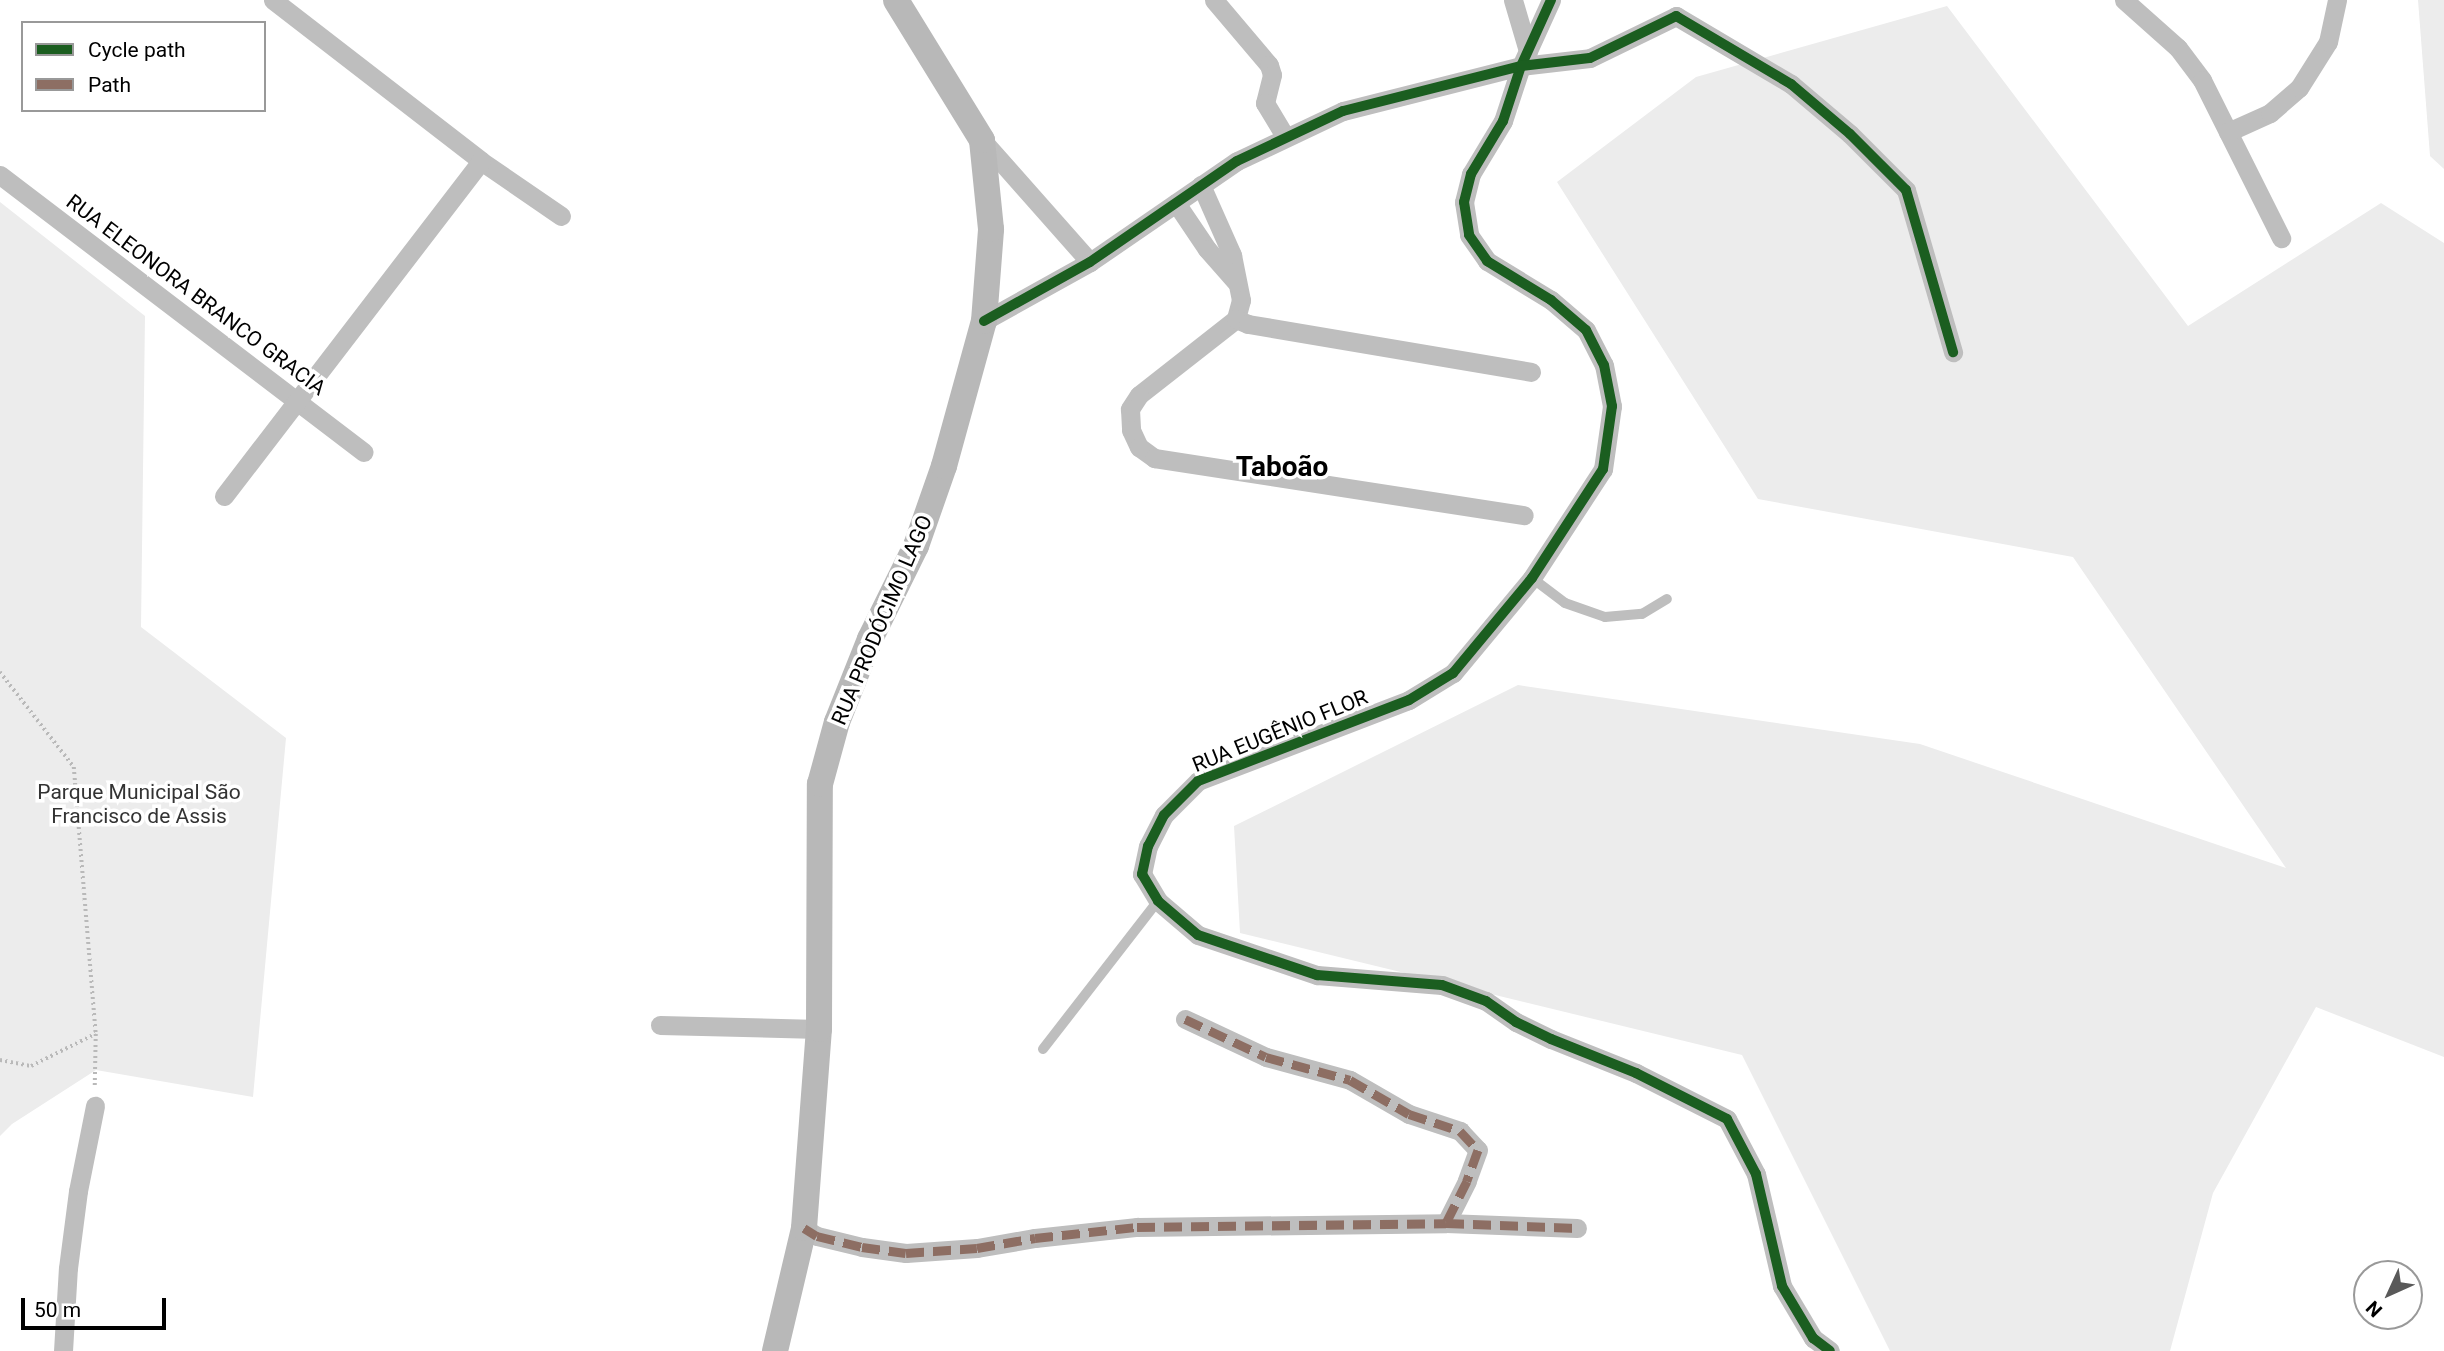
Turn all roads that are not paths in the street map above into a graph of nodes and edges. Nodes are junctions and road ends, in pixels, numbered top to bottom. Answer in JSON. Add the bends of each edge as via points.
{"nodes":[{"id":1,"x":274,"y":0,"type":"edge"},
{"id":2,"x":896,"y":0,"type":"edge"},
{"id":3,"x":1214,"y":0,"type":"edge"},
{"id":4,"x":1513,"y":0,"type":"edge"},
{"id":5,"x":1551,"y":0,"type":"edge"},
{"id":6,"x":2124,"y":0,"type":"edge"},
{"id":7,"x":2337,"y":0,"type":"edge"},
{"id":8,"x":1525,"y":58,"type":"junction"},
{"id":9,"x":2228,"y":132,"type":"junction"},
{"id":10,"x":1285,"y":136,"type":"junction"},
{"id":11,"x":982,"y":140,"type":"junction"},
{"id":12,"x":481,"y":161,"type":"junction"},
{"id":13,"x":0,"y":175,"type":"edge"},
{"id":14,"x":1201,"y":185,"type":"junction"},
{"id":15,"x":1176,"y":203,"type":"junction"},
{"id":16,"x":561,"y":216,"type":"dead end"},
{"id":17,"x":1224,"y":237,"type":"junction"},
{"id":18,"x":2281,"y":238,"type":"dead end"},
{"id":19,"x":1207,"y":249,"type":"junction"},
{"id":20,"x":1090,"y":262,"type":"junction"},
{"id":21,"x":1236,"y":282,"type":"junction"},
{"id":22,"x":1236,"y":319,"type":"junction"},
{"id":23,"x":984,"y":321,"type":"junction"},
{"id":24,"x":1953,"y":352,"type":"dead end"},
{"id":25,"x":1531,"y":372,"type":"dead end"},
{"id":26,"x":296,"y":399,"type":"junction"},
{"id":27,"x":364,"y":452,"type":"dead end"},
{"id":28,"x":223,"y":496,"type":"dead end"},
{"id":29,"x":1524,"y":514,"type":"dead end"},
{"id":30,"x":1532,"y":578,"type":"junction"},
{"id":31,"x":1667,"y":599,"type":"dead end"},
{"id":32,"x":1158,"y":901,"type":"junction"},
{"id":33,"x":1185,"y":1019,"type":"dead end"},
{"id":34,"x":660,"y":1025,"type":"dead end"},
{"id":35,"x":819,"y":1029,"type":"junction"},
{"id":36,"x":1043,"y":1049,"type":"dead end"},
{"id":37,"x":95,"y":1106,"type":"road end"},
{"id":38,"x":1446,"y":1223,"type":"junction"},
{"id":39,"x":804,"y":1228,"type":"junction"},
{"id":40,"x":1577,"y":1228,"type":"dead end"},
{"id":41,"x":63,"y":1351,"type":"edge"},
{"id":42,"x":775,"y":1351,"type":"edge"},
{"id":43,"x":1830,"y":1351,"type":"edge"}],
"edges":[{"from":1,"to":12,"type":"street"},
{"from":2,"to":11,"type":"main road","name":"RUA PRODÓCIMO LAGO"},
{"from":3,"to":10,"type":"street","via":[[1269,65],[1272,75],[1265,103]]},
{"from":4,"to":8,"type":"street"},
{"from":5,"to":8,"type":"street","name":"RUA EUGÊNIO FLOR"},
{"from":6,"to":9,"type":"street","via":[[2178,48],[2202,80]]},
{"from":7,"to":9,"type":"street","via":[[2328,41],[2299,88],[2270,113]]},
{"from":8,"to":10,"type":"street","via":[[1343,111]]},
{"from":8,"to":24,"type":"street","via":[[1590,58],[1676,16],[1791,84],[1906,190]]},
{"from":8,"to":30,"type":"street","name":"RUA EUGÊNIO FLOR","via":[[1503,121],[1471,174],[1464,202],[1469,235],[1487,261],[1551,300],[1586,330],[1604,365],[1612,406],[1603,469]]},
{"from":9,"to":18,"type":"street"},
{"from":10,"to":14,"type":"street"},
{"from":11,"to":20,"type":"street"},
{"from":11,"to":23,"type":"main road","name":"RUA PRODÓCIMO LAGO","via":[[991,229]]},
{"from":12,"to":16,"type":"street"},
{"from":12,"to":26,"type":"street"},
{"from":13,"to":26,"type":"street","name":"RUA ELEONORA BRANCO GRACIA"},
{"from":14,"to":15,"type":"street"},
{"from":14,"to":17,"type":"street"},
{"from":15,"to":19,"type":"street"},
{"from":15,"to":20,"type":"street"},
{"from":17,"to":19,"type":"street"},
{"from":17,"to":21,"type":"street"},
{"from":19,"to":21,"type":"street"},
{"from":20,"to":23,"type":"street"},
{"from":21,"to":22,"type":"street","via":[[1241,300]]},
{"from":22,"to":25,"type":"street"},
{"from":22,"to":29,"type":"street","via":[[1139,395],[1130,409],[1131,430],[1139,447],[1154,458]]},
{"from":23,"to":35,"type":"main road","name":"RUA PRODÓCIMO LAGO","via":[[944,466],[916,546],[870,639],[837,722],[820,784]]},
{"from":26,"to":27,"type":"street","name":"RUA ELEONORA BRANCO GRACIA"},
{"from":26,"to":28,"type":"street"},
{"from":30,"to":31,"type":"lane","via":[[1565,603],[1605,617],[1642,614]]},
{"from":30,"to":32,"type":"street","name":"RUA EUGÊNIO FLOR","via":[[1452,673],[1409,700],[1198,781],[1164,815],[1148,846],[1142,874]]},
{"from":32,"to":36,"type":"lane"},
{"from":32,"to":43,"type":"street","name":"RUA EUGÊNIO FLOR","via":[[1198,935],[1277,963],[1317,975],[1442,985],[1486,1001],[1516,1022],[1636,1073],[1727,1119],[1756,1174],[1782,1286],[1813,1338]]},
{"from":33,"to":38,"type":"street","via":[[1266,1057],[1350,1080],[1409,1114],[1460,1131],[1478,1150]]},
{"from":34,"to":35,"type":"street"},
{"from":35,"to":39,"type":"main road","name":"RUA PRODÓCIMO LAGO"},
{"from":37,"to":41,"type":"street","via":[[74,1217]]},
{"from":38,"to":39,"type":"street","via":[[1137,1227],[906,1253],[817,1236]]},
{"from":38,"to":40,"type":"street"},
{"from":39,"to":42,"type":"main road","name":"RUA PRODÓCIMO LAGO"}]}
